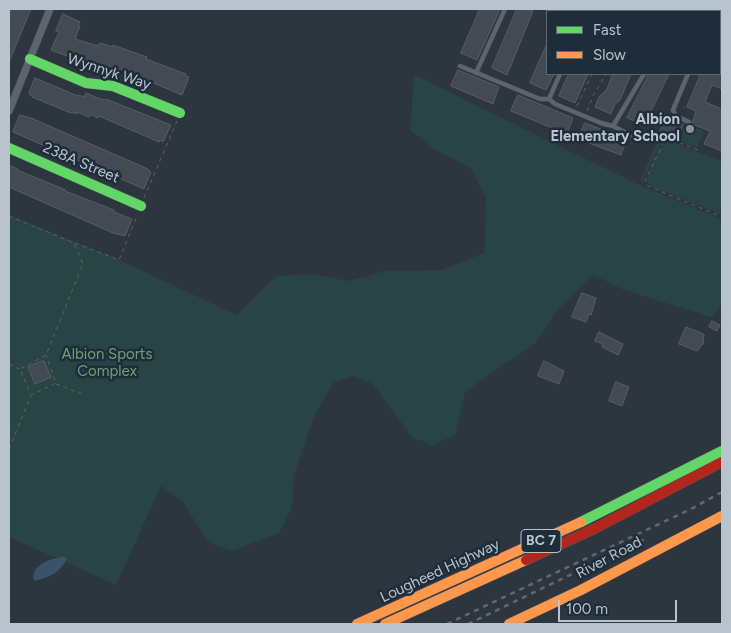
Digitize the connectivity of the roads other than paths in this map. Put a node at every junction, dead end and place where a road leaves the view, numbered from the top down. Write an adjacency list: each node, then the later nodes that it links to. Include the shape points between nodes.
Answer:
1 (50, 9): 3 (street)
2 (505, 9): 5 (lane)
3 (30, 59): 10 (street); 11 (main road, Wynnyk Way, via 86,83 113,86)
4 (460, 66): 5 (lane)
5 (476, 73): 9 (lane, via 540,99)
6 (560, 75): 9 (lane)
7 (643, 75): 13 (lane)
8 (688, 75): 12 (lane, via 673,110 676,116)
9 (549, 99): 13 (lane)
10 (9, 111)
11 (180, 113)
12 (690, 122)
13 (613, 126): 14 (lane)
14 (632, 136)
15 (9, 148): 16 (main road, 238A Street)
16 (141, 206)
17 (722, 451): 20 (main road, Lougheed Highway / BC 7, via 601,513)
18 (722, 462): 21 (main road, Lougheed Highway / BC 7, via 594,528)
19 (722, 516): 22 (main road, River Road)
20 (357, 624)
21 (385, 624)
22 (510, 624)

